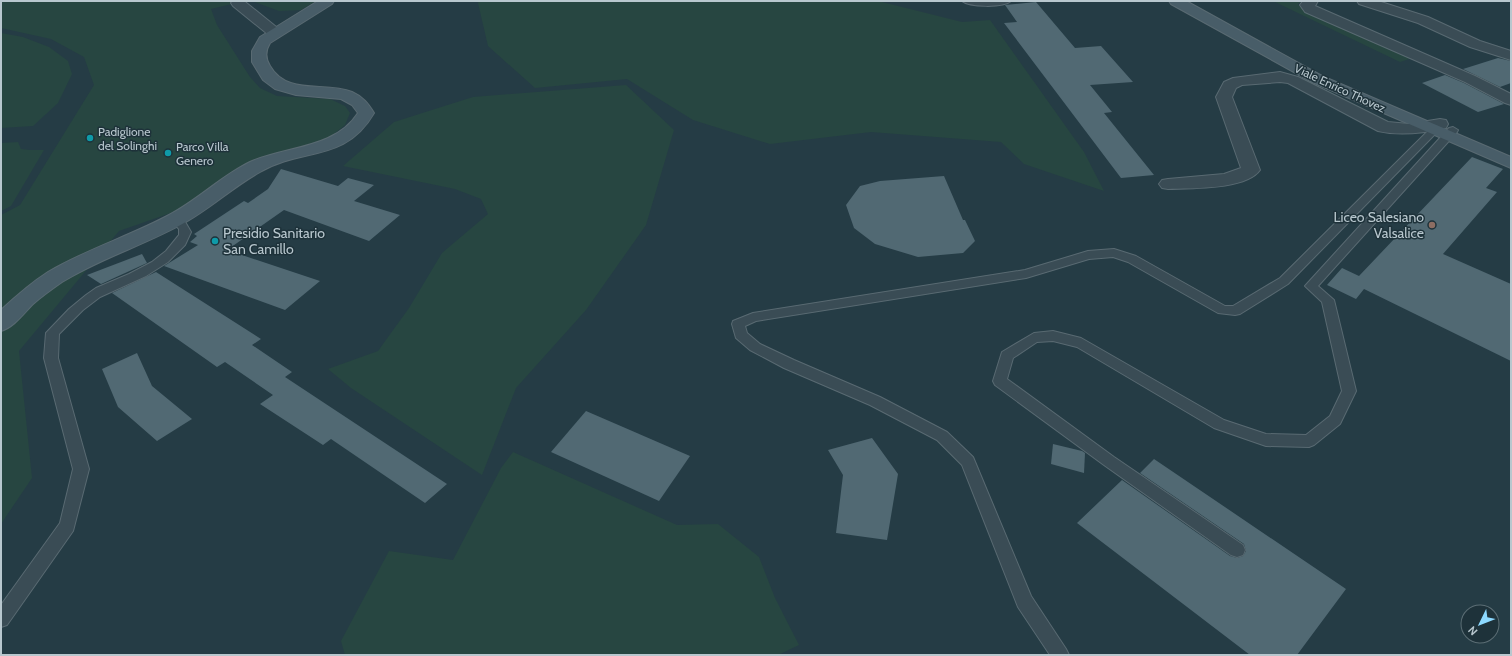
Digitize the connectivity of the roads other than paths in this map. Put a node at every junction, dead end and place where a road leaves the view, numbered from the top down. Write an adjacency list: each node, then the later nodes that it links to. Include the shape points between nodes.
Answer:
1 (327, 1): 9 (street)
2 (966, 1): 3 (lane, via 996,4)
3 (1007, 1)
4 (1176, 1): 12 (street, Viale Enrico Thovez, via 1311,76)
5 (1188, 1): 12 (street, Viale Enrico Thovez, via 1310,68)
6 (1311, 1): 11 (street, via 1307,5 1310,8 1470,79)
7 (1364, 1): 10 (street, via 1423,20 1475,44)
8 (236, 2): 9 (street)
9 (275, 33): 16 (street, via 260,47 258,53 262,68 273,83 286,89 344,96 356,100 366,113 362,122 344,137 330,144 280,157 253,169)
10 (1511, 56)
11 (1511, 100)
12 (1440, 130): 13 (street, Viale Enrico Thovez); 14 (street, Viale Enrico Thovez); 15 (street, via 1384,127 1293,80 1272,77 1240,81 1230,85 1224,97 1251,170 1235,179); 18 (lane, via 1311,286 1328,300 1349,391 1335,420 1310,441 1266,440 1219,424 1081,343 1053,336 1034,338 1008,355 1000,381); 20 (lane, via 1284,281 1235,311 1222,310 1132,259 1114,253 1088,255 1026,274 753,317 738,324 740,335 755,347 875,401 942,436 968,461 1024,601)
13 (1511, 155)
14 (1511, 163)
15 (1168, 184)
16 (176, 219): 17 (street, via 62,274 16,307); 19 (lane, via 185,225 186,230 181,242 168,257 153,268 96,294 53,333 51,358 81,469 67,526)
17 (1, 323)
18 (1237, 550)
19 (1, 619)
20 (1060, 655)

